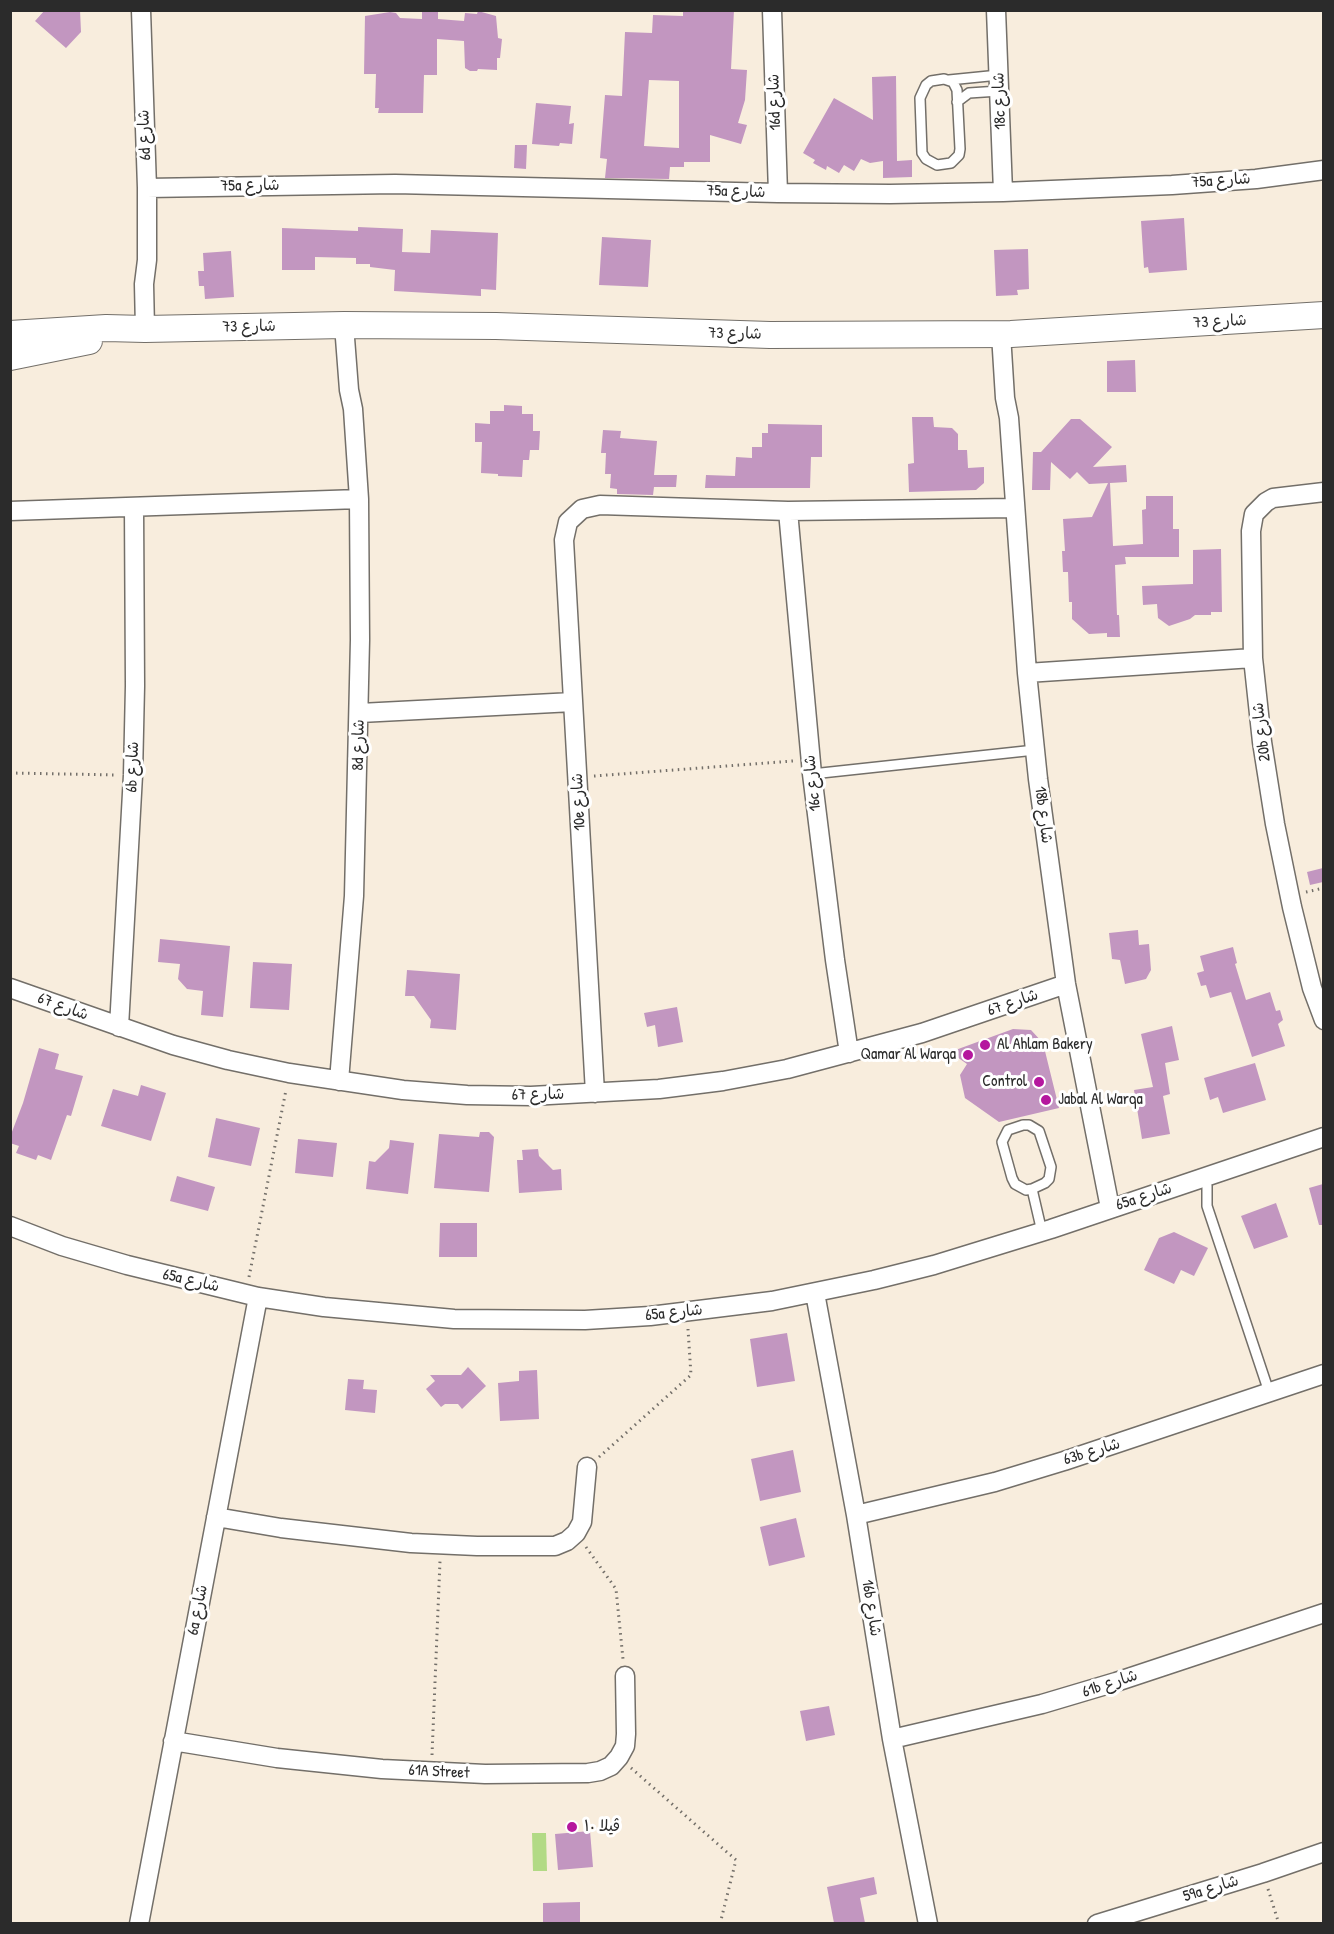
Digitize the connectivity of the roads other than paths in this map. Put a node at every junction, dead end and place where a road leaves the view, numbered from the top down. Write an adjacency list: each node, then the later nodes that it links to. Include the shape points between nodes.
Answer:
1 (141, 10): 8 (street, 6d شارع)
2 (772, 10): 10 (street, 16d شارع)
3 (996, 10): 5 (street, 18c شارع)
4 (949, 80): 5 (lane); 6 (lane, via 956,86); 6 (lane, via 931,81 922,91 921,147 931,163 951,163 959,155)
5 (999, 83): 6 (lane, via 969,93); 9 (street, 18c شارع)
6 (957, 102)
7 (1323, 170): 9 (street, 75a شارع, via 1225,181)
8 (147, 188): 10 (street, 75a شارع, via 395,184); 13 (street, 6d شارع)
9 (1003, 192): 10 (street, 75a شارع)
10 (778, 193)
11 (1323, 315): 15 (street, شارع 73)
12 (350, 325): 13 (street, شارع 73); 15 (street, شارع 73, via 770,335); 18 (street, 8d شارع)
13 (150, 329): 14 (street, شارع 73, via 65,329); 16 (street, شارع 73)
14 (10, 334)
15 (1006, 334): 20 (street, 18b شارع, via 1013,393 1009,418)
16 (10, 357)
17 (1323, 492): 23 (street, 20b شارع, via 1273,498 1254,514)
18 (359, 500): 19 (street); 26 (street, 8d شارع)
19 (134, 507): 21 (street); 32 (street, 6b شارع, via 133,775)
20 (1014, 508): 22 (street); 24 (street, 18b شارع)
21 (10, 511)
22 (788, 511): 25 (street, 10e شارع, via 600,505 582,508 574,514 564,540); 28 (street, 16c شارع)
23 (1253, 658): 24 (street); 31 (street, 20b شارع, via 1275,824 1292,907)
24 (1027, 673): 27 (street, 18b شارع)
25 (573, 702): 26 (street); 35 (street, 10e شارع)
26 (360, 713): 34 (street, 8d شارع, via 354,896)
27 (1035, 750): 28 (lane); 29 (street, 18b شارع)
28 (811, 767): 33 (street, 16c شارع)
29 (1066, 984): 33 (street, شارع 67, via 963,1020); 39 (street, 18b شارع)
30 (10, 988): 32 (street, شارع 67)
31 (1323, 1020)
32 (119, 1027): 34 (street, شارع 67, via 217,1057)
33 (849, 1053): 35 (street, شارع 67, via 723,1081)
34 (339, 1081): 35 (street, شارع 67, via 467,1095)
35 (595, 1093)
36 (1323, 1137): 37 (street, 65a شارع)
37 (1204, 1177): 39 (street, 65a شارع); 45 (lane, via 1207,1206)
38 (1032, 1189): 38 (lane, via 1046,1183 1051,1167 1039,1131 1023,1125 1008,1130 1002,1149 1015,1184); 41 (lane)
39 (1110, 1208): 41 (street, 65a شارع)
40 (10, 1226): 43 (street, 65a شارع, via 127,1266)
41 (1042, 1232): 42 (street, 65a شارع, via 934,1265)
42 (815, 1293): 43 (street, 65a شارع, via 730,1307 585,1320 454,1319 357,1311); 47 (street, 16b شارع)
43 (252, 1295): 48 (street, 6a شارع)
44 (1323, 1374): 45 (street, 63b شارع)
45 (1269, 1392): 47 (street, 63b شارع, via 1133,1440 984,1485)
46 (587, 1467): 48 (street, via 582,1522 567,1541 555,1546 346,1537)
47 (856, 1515): 51 (street, 16b شارع)
48 (216, 1517): 52 (street, 6a شارع)
49 (1323, 1612): 51 (street, 61b شارع, via 1042,1704)
50 (625, 1676): 52 (street, 61A Street, via 625,1746 611,1766 588,1773 432,1772 329,1764)
51 (892, 1739): 55 (street, 16b شارع)
52 (173, 1741): 54 (street, 6a شارع)
53 (1323, 1852): 56 (street, 59a شارع)
54 (138, 1923)
55 (928, 1923)
56 (1097, 1923)

